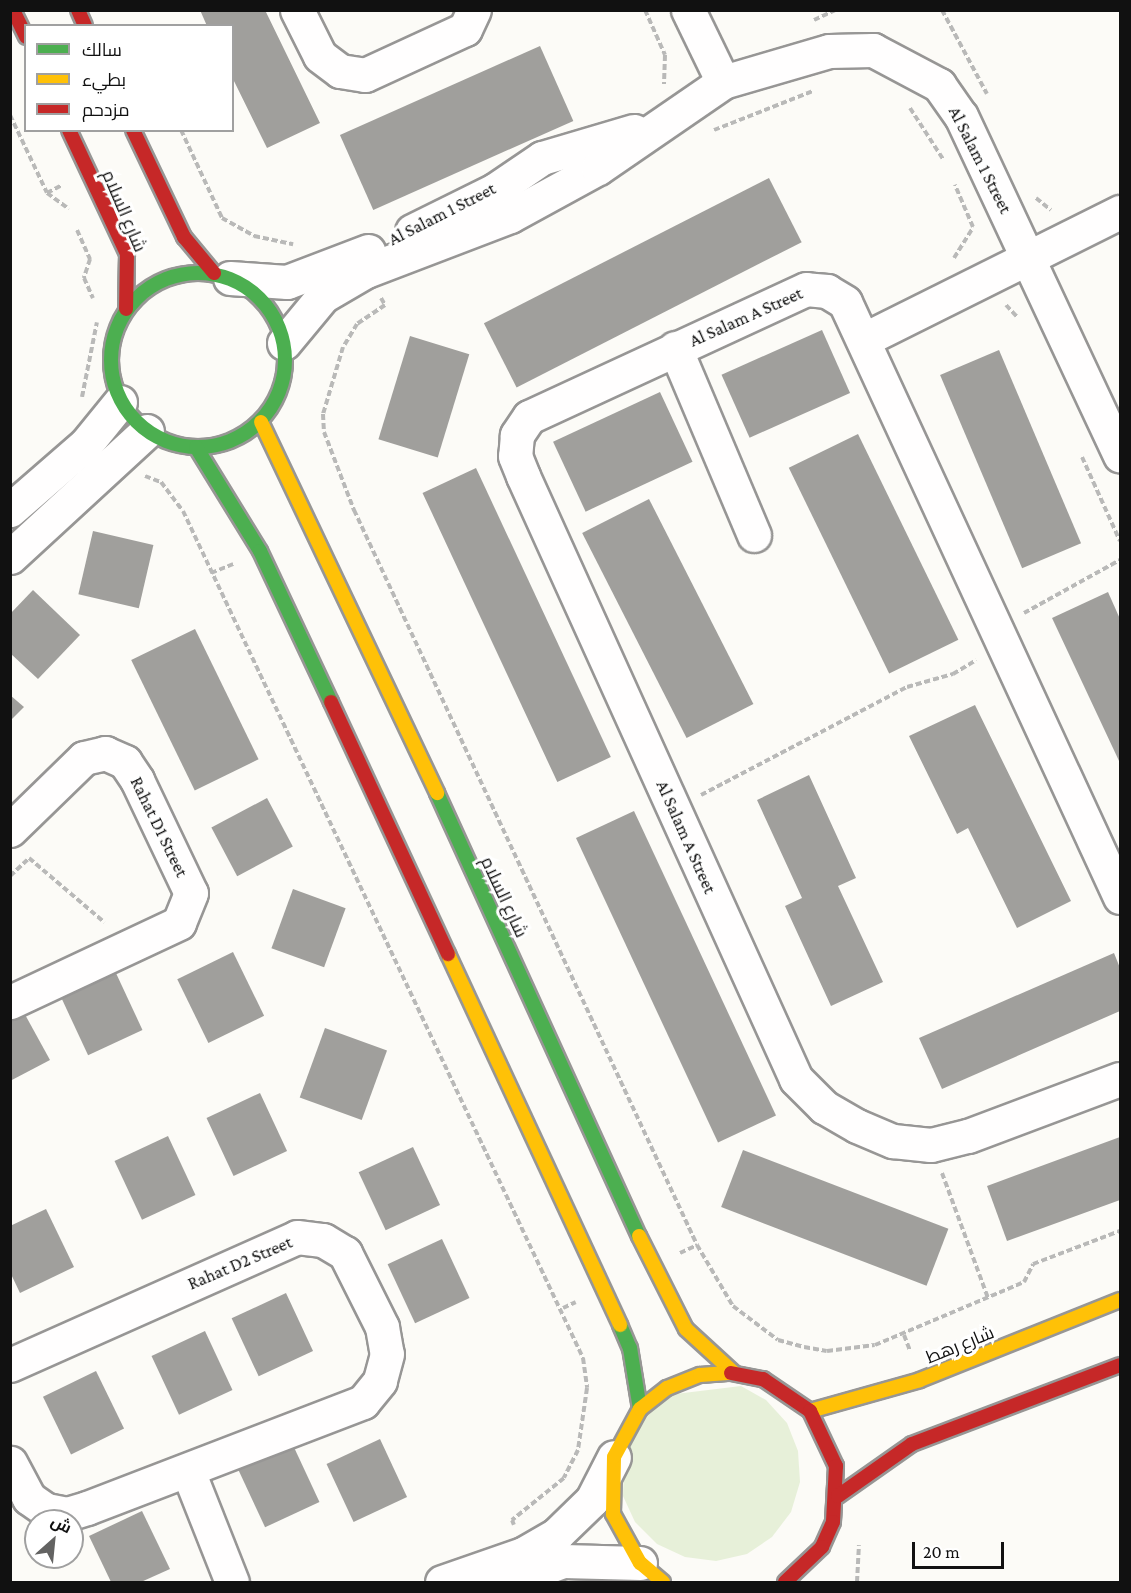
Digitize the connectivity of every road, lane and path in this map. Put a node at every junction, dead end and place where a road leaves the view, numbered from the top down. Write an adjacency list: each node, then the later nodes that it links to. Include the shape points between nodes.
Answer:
1 (13, 10): 7 (street)
2 (78, 10): 6 (street)
3 (297, 10): 4 (street, via 320,56 340,71 365,75 465,29)
4 (474, 10)
5 (688, 10): 8 (street)
6 (84, 24)
7 (24, 33)
8 (723, 82): 17 (street, Al Salam 1 Street, via 650,127 598,168); 21 (street, Al Salam 1 Street, via 819,53 873,50 939,85 961,116)
9 (826, 86): 12 (path)
10 (903, 100): 16 (path, via 928,128)
11 (10, 115): 25 (path, via 47,193 68,207 90,259 84,278)
12 (710, 131)
13 (70, 132): 26 (street, شارع السلام, via 127,254)
14 (134, 132): 23 (street, via 184,237)
15 (182, 132): 20 (path, via 222,218 254,236)
16 (948, 170)
17 (538, 178): 22 (street, Al Salam 1 Street, via 510,216); 23 (street, Al Salam 1 Street, via 302,278)
18 (952, 178): 24 (path, via 973,227 952,260)
19 (1120, 212): 21 (street)
20 (301, 244)
21 (1029, 259): 24 (street); 38 (street, Al Salam 1 Street)
22 (366, 271): 30 (street, Al Salam 1 Street, via 323,296); 54 (path, via 385,304 349,333 323,414 324,432 354,510 697,1245 733,1306 778,1340 827,1351 875,1345)
23 (222, 275): 26 (street, via 178,274 149,286); 30 (street, via 268,308)
24 (963, 287): 28 (path, via 970,298 994,300 1012,308); 29 (street)
25 (96, 303)
26 (126, 309): 32 (street, via 110,354)
27 (99, 312): 37 (path, via 75,432)
28 (1022, 325)
29 (865, 339): 31 (street, Al Salam A Street, via 845,302 827,291 806,289); 44 (street, Al Salam A Street)
30 (284, 343): 33 (street, via 282,385)
31 (675, 348): 40 (street, Al Salam A Street); 45 (street, Al Salam A Street, via 530,417 517,435 515,456)
32 (120, 402): 34 (street); 37 (street)
33 (261, 422): 36 (street, via 220,445); 58 (street, شارع السلام, via 319,536 668,1299 686,1329)
34 (147, 432): 36 (street); 37 (street)
35 (1076, 444): 41 (path)
36 (196, 447): 59 (street, via 260,552 604,1287 630,1348)
37 (97, 455): 39 (street); 42 (street); 66 (path, via 161,482 183,511 579,1348 587,1388 578,1450 564,1478 512,1520)
38 (1120, 456)
39 (10, 510)
40 (754, 535)
41 (1120, 541)
42 (13, 551)
43 (1120, 560): 44 (path)
44 (997, 628): 45 (path, via 975,639 980,657 953,674 907,687); 48 (street, Al Salam A Street)
45 (673, 808): 52 (street, Al Salam A Street, via 796,1079 824,1107 857,1126 893,1141)
46 (10, 830): 49 (street, Rahat D1 Street, via 84,758 105,753 125,762 190,893 179,923)
47 (10, 876): 49 (path, via 29,858)
48 (1117, 879)
49 (132, 946): 50 (street, Rahat D1 Street)
50 (10, 1002)
51 (1120, 1079): 52 (street, Al Salam A Street, via 968,1136)
52 (931, 1145): 54 (path)
53 (1120, 1231): 54 (path, via 1033,1264 1024,1282)
54 (988, 1298)
55 (1120, 1300): 60 (street, شارع رهط, via 920,1380)
56 (10, 1365): 63 (street, Rahat D2 Street, via 297,1237 323,1239 345,1253 382,1327 387,1354 380,1381 363,1402 346,1410)
57 (1120, 1365): 64 (street, via 912,1444 865,1472)
58 (734, 1373): 59 (street, via 700,1376 668,1388); 60 (street, via 771,1384)
59 (640, 1409): 61 (street)
60 (810, 1411): 64 (street, via 830,1446)
61 (614, 1457): 66 (street, via 575,1518); 68 (street, via 613,1514)
62 (10, 1463): 63 (street, Rahat D2 Street, via 29,1498 46,1510 67,1514)
63 (188, 1471): 69 (street)
64 (838, 1496): 67 (street, via 833,1522)
65 (861, 1536): 74 (path)
66 (523, 1554): 70 (street)
67 (805, 1568): 72 (street); 73 (street)
68 (652, 1573): 71 (street, via 562,1561)
69 (232, 1582)
70 (442, 1582)
71 (504, 1582)
72 (785, 1582)
73 (807, 1582)
74 (857, 1582)

